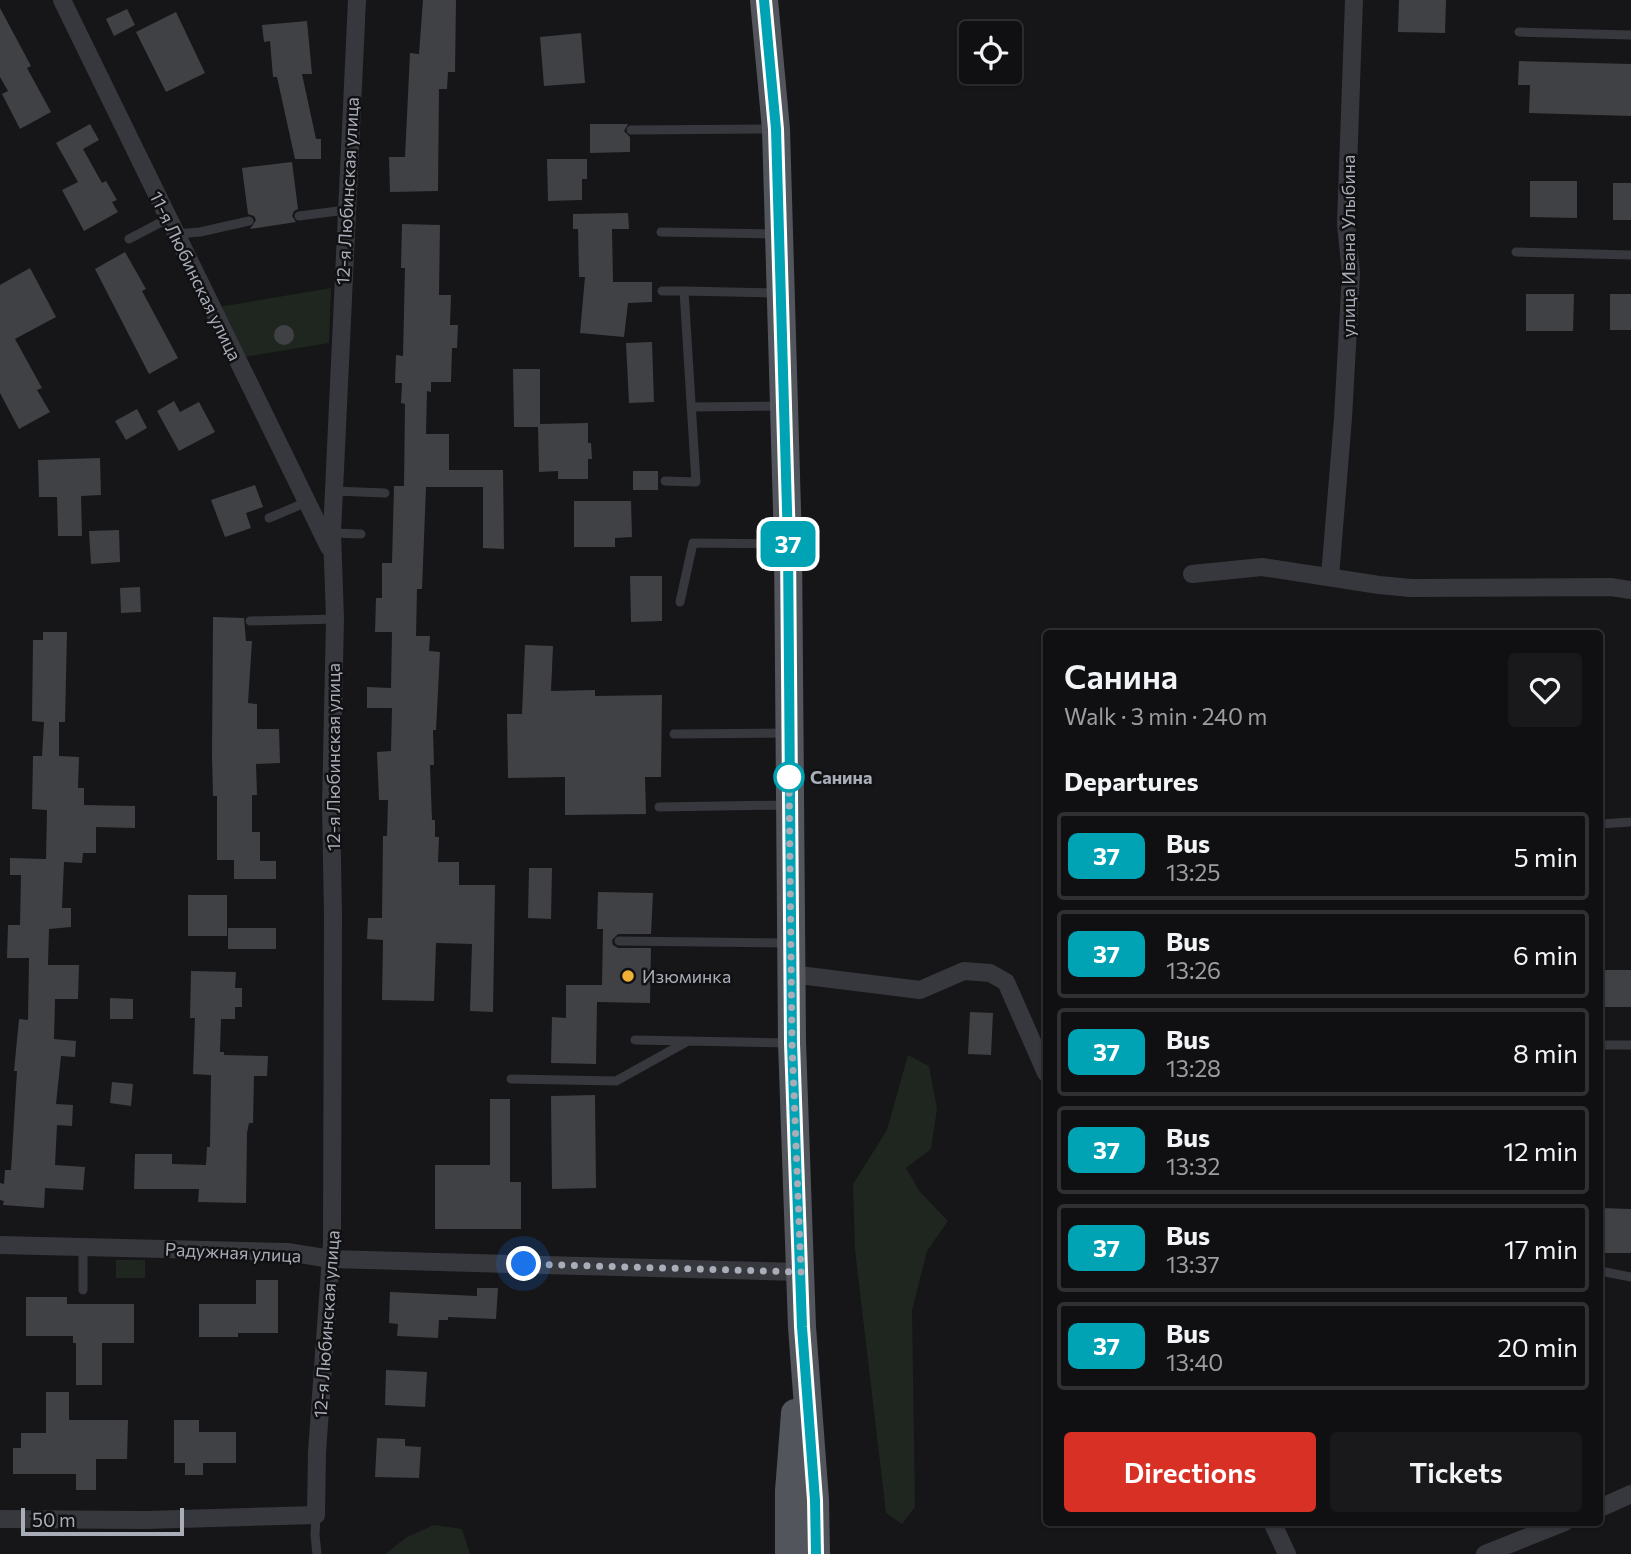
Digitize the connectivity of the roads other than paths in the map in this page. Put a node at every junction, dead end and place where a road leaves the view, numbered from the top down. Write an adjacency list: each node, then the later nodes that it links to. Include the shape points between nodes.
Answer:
1 (62, 0): 12 (street, 11-я Любинская улица)
2 (357, 0): 9 (street, 12-я Любинская улица)
3 (764, 0): 7 (main road)
4 (1354, 0): 32 (street, улица Ивана Улыбина, via 1346,224 1351,273)
5 (1519, 32): 6 (lane)
6 (1631, 35)
7 (776, 129): 8 (lane); 14 (main road)
8 (631, 130)
9 (346, 210): 10 (lane); 24 (street, 12-я Любинская улица)
10 (299, 216)
11 (249, 222): 12 (lane, via 200,232)
12 (173, 226): 15 (lane); 26 (street, 11-я Любинская улица)
13 (661, 232): 14 (lane)
14 (779, 234): 20 (main road)
15 (129, 239)
16 (1516, 251): 17 (lane)
17 (1631, 255)
18 (662, 291): 19 (lane)
19 (684, 291): 20 (lane); 22 (lane)
20 (781, 293): 21 (main road)
21 (785, 406): 22 (lane); 30 (main road)
22 (691, 407): 23 (lane, via 696,482)
23 (665, 481)
24 (334, 491): 25 (lane); 29 (street, 12-я Любинская улица)
25 (385, 493)
26 (307, 502): 27 (lane); 29 (street, 11-я Любинская улица)
27 (269, 518)
28 (361, 534): 29 (lane)
29 (331, 542): 35 (street, 12-я Любинская улица)
30 (788, 544): 34 (lane, via 693,543); 37 (main road)
31 (1192, 575): 32 (street, via 1262,567)
32 (1329, 576): 33 (street, via 1411,588)
33 (1631, 590)
34 (680, 602)
35 (335, 619): 36 (lane); 55 (street, 12-я Любинская улица)
36 (250, 621)
37 (789, 733): 38 (lane); 39 (main road)
38 (674, 734)
39 (789, 805): 40 (lane); 44 (main road)
40 (659, 807)
41 (1631, 822): 42 (lane)
42 (1603, 824)
43 (619, 941): 44 (lane)
44 (790, 943): 45 (main road)
45 (791, 974): 48 (main road); 51 (street, via 920,990 964,971 990,973 1006,982)
46 (635, 1040): 47 (lane)
47 (688, 1041): 48 (lane); 52 (lane, via 616,1081)
48 (792, 1043): 56 (main road)
49 (1603, 1045): 50 (lane)
50 (1631, 1045)
51 (1043, 1066)
52 (511, 1079)
53 (0, 1245): 54 (street, Радужная улица)
54 (83, 1247): 55 (street, Радужная улица, via 287,1252); 59 (lane)
55 (331, 1259): 56 (street, Радужная улица); 63 (street, 12-я Любинская улица)
56 (801, 1272): 60 (main road)
57 (1603, 1272): 58 (lane)
58 (1631, 1278)
59 (83, 1290)
60 (802, 1327): 68 (main road, via 789,1491); 69 (main road)
61 (1631, 1494): 62 (street)
62 (1603, 1507)
63 (316, 1515): 64 (street); 67 (lane)
64 (0, 1519)
65 (1274, 1526): 70 (street)
66 (1555, 1526): 71 (street)
67 (317, 1554)
68 (789, 1554)
69 (816, 1554)
70 (1287, 1554)
71 (1485, 1554)

